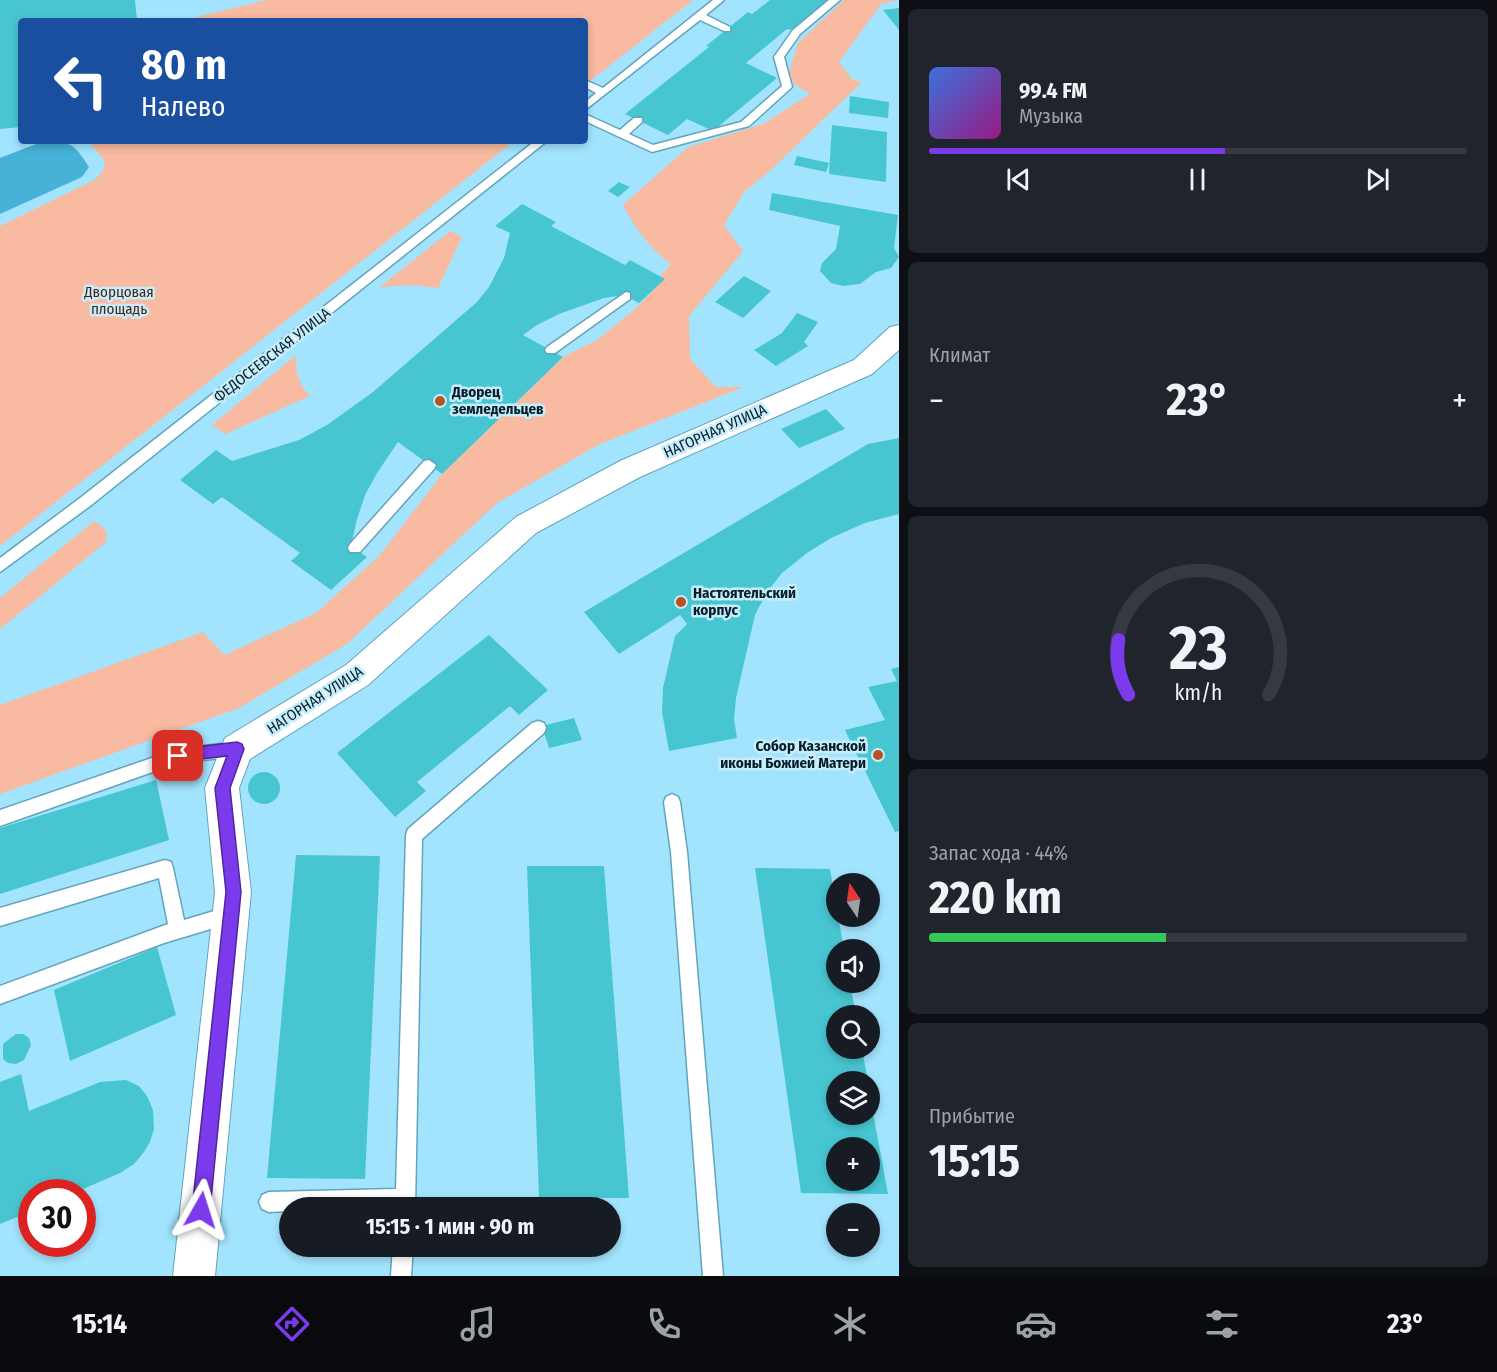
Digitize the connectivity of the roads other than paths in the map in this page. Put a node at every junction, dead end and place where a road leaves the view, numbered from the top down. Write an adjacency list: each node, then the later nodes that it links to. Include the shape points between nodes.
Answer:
1 (719, 0): 3 (lane)
2 (835, 0): 10 (lane, via 796,32 779,57 787,87 745,124 652,149)
3 (699, 16): 4 (lane); 6 (lane)
4 (728, 28)
5 (588, 84): 6 (lane)
6 (603, 92): 7 (lane)
7 (588, 104)
8 (588, 118): 10 (lane)
9 (638, 120): 10 (lane)
10 (622, 134)
11 (538, 144): 17 (lane, ФЕДОСЕЕВСКАЯ УЛИЦА)
12 (626, 296): 14 (lane)
13 (898, 334): 19 (street, НАГОРНАЯ УЛИЦА, via 863,367 630,469 526,525 357,675)
14 (551, 350)
15 (429, 465): 16 (lane)
16 (355, 548)
17 (0, 566)
18 (538, 728): 26 (lane, via 414,835)
19 (237, 749): 21 (lane, via 178,756); 22 (street, via 222,788 233,892)
20 (672, 802): 32 (lane)
21 (0, 818)
22 (231, 915): 24 (lane); 30 (street)
23 (0, 917): 24 (lane, via 165,868)
24 (178, 931): 25 (lane)
25 (0, 994)
26 (405, 1197)
27 (269, 1202): 28 (lane)
28 (279, 1202)
29 (403, 1257): 31 (lane)
30 (194, 1276)
31 (402, 1276)
32 (713, 1276)

